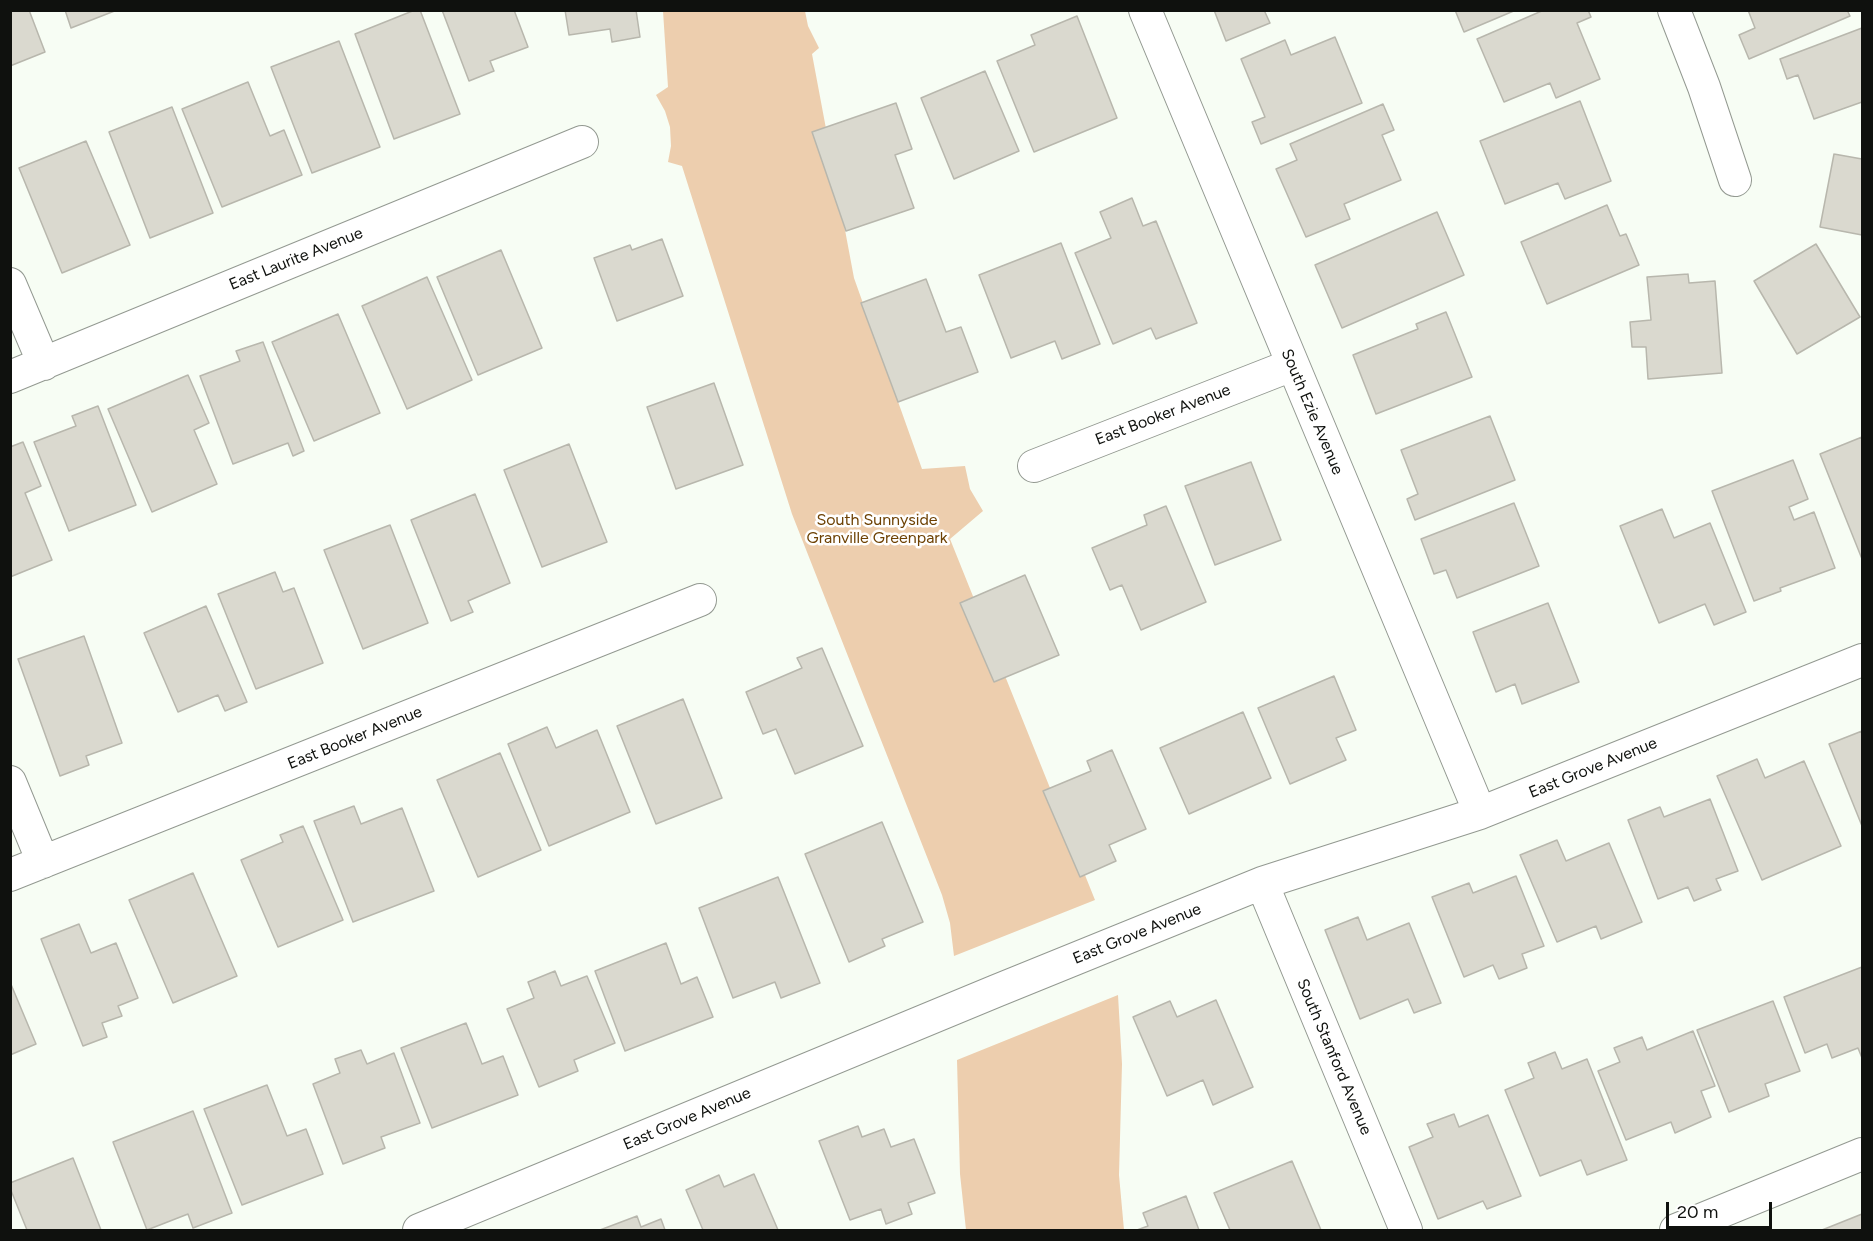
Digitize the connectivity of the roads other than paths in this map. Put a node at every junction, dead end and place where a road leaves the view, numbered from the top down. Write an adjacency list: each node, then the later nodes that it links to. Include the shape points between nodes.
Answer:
1 (1145, 10): 7 (street, South Ezie Avenue)
2 (1674, 10): 4 (street)
3 (582, 141): 6 (street, East Laurite Avenue)
4 (1735, 180)
5 (10, 284): 6 (street)
6 (44, 364): 8 (street, East Laurite Avenue)
7 (1292, 365): 9 (street, East Booker Avenue); 13 (street, South Ezie Avenue)
8 (10, 377)
9 (1034, 466)
10 (700, 600): 14 (street, East Booker Avenue)
11 (1863, 660): 13 (street, East Grove Avenue)
12 (10, 782): 14 (street)
13 (1480, 813): 16 (street, East Grove Avenue)
14 (43, 862): 15 (street, East Booker Avenue)
15 (10, 875)
16 (1262, 883): 18 (street, East Grove Avenue); 19 (street, South Stanford Avenue)
17 (1863, 1154): 20 (street)
18 (419, 1230)
19 (1406, 1230)
20 (1676, 1230)

